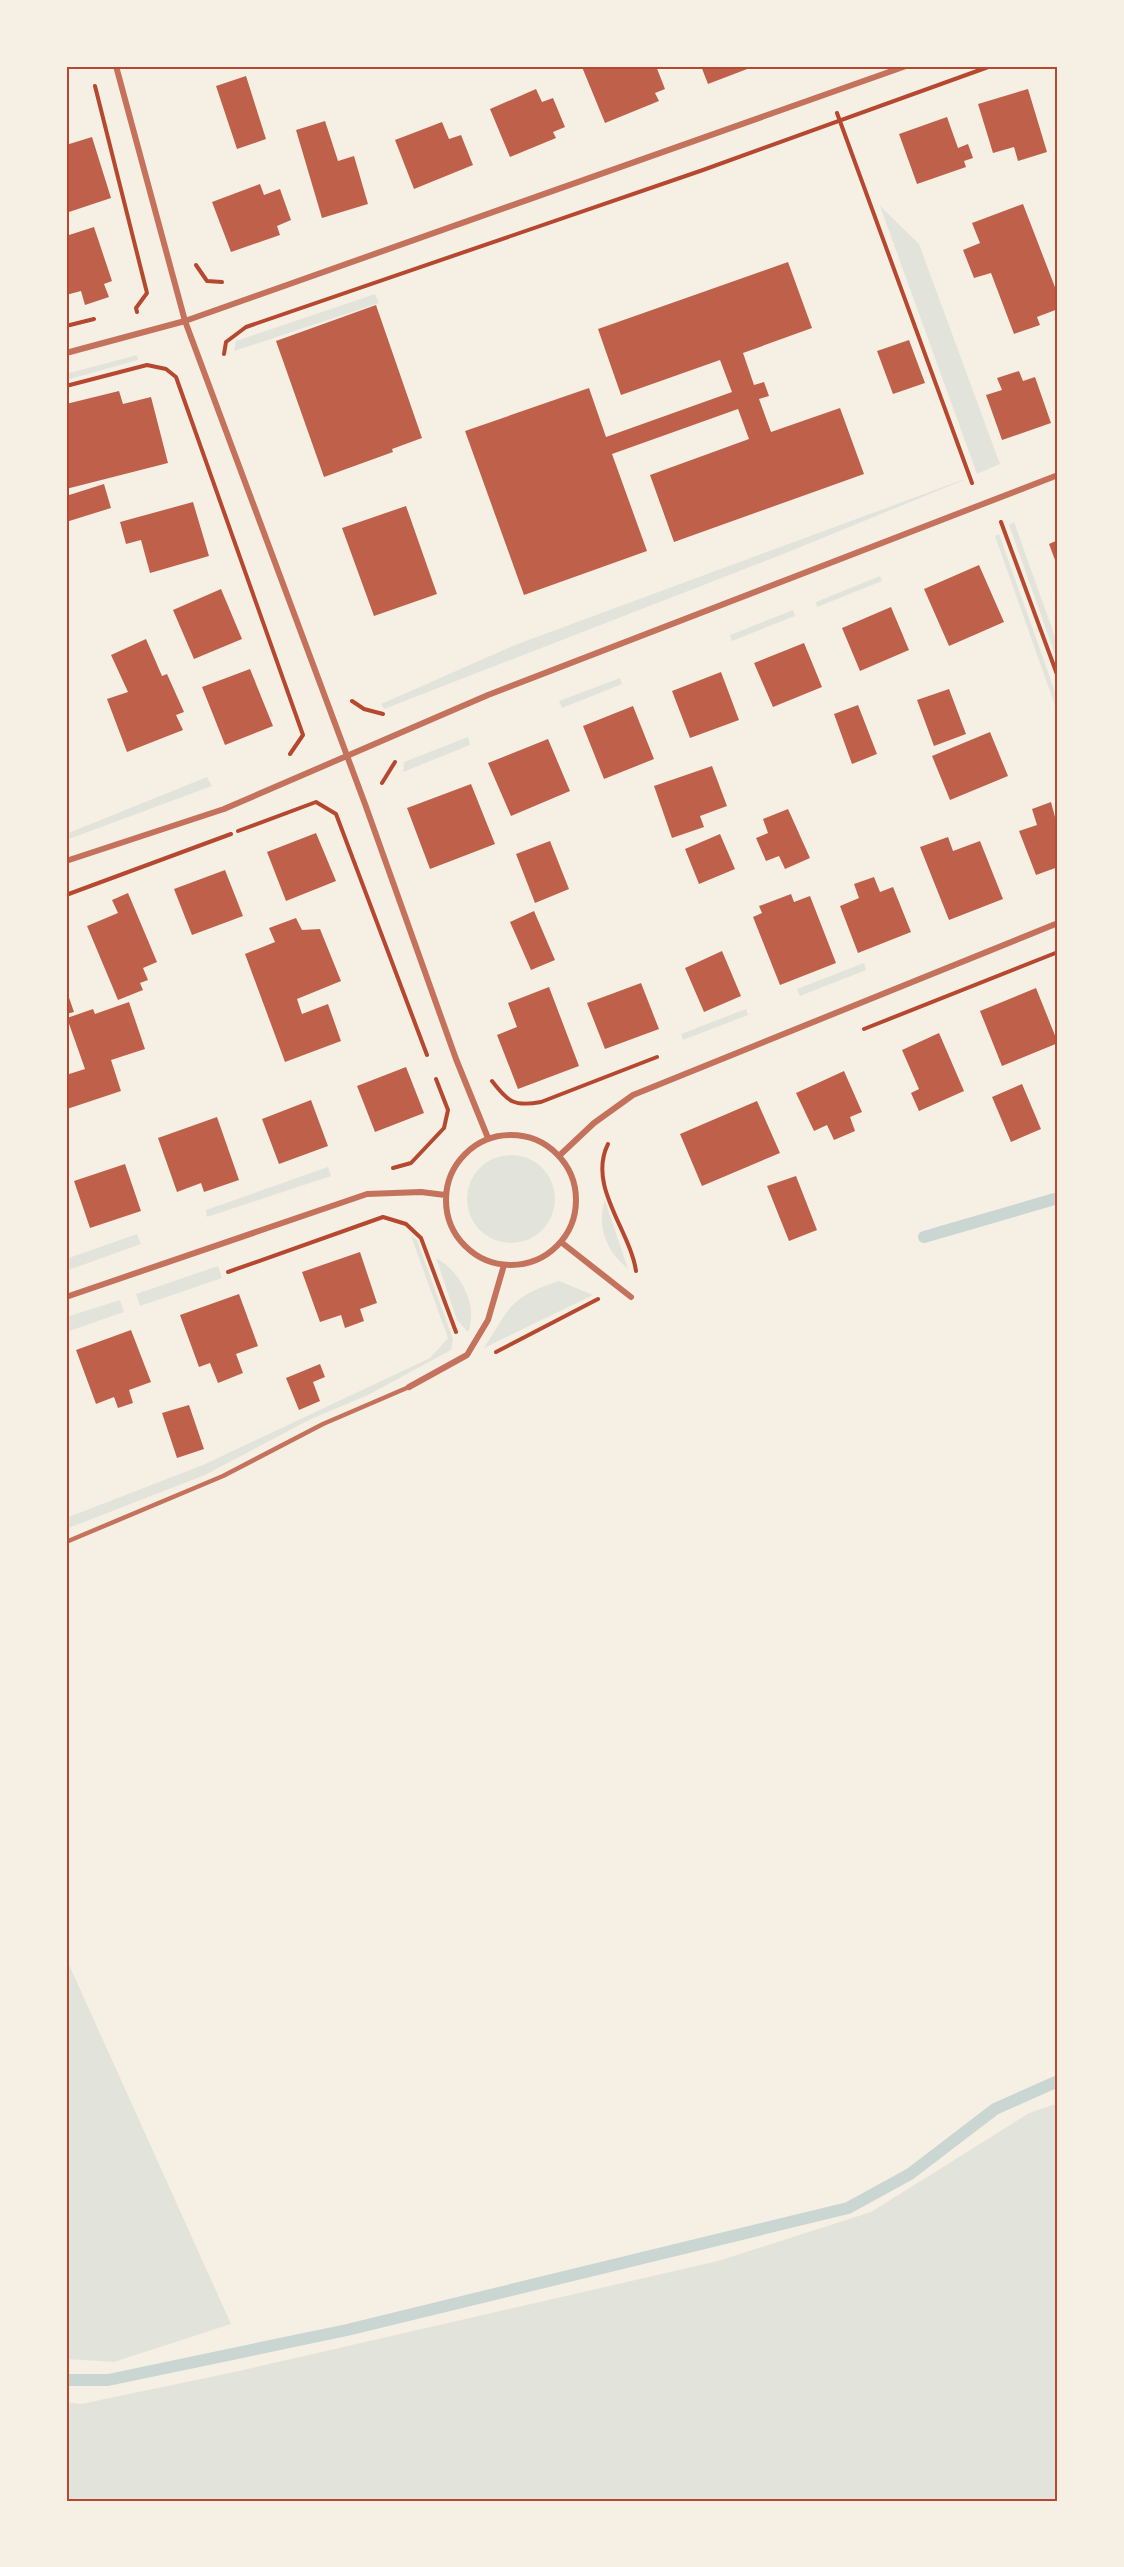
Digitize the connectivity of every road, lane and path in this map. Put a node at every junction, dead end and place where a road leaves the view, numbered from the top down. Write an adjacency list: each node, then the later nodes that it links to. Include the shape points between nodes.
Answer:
1 (116, 66): 9 (street)
2 (906, 66): 5 (street)
3 (991, 66): 6 (path)
4 (92, 77): 10 (path, via 147,293 136,308)
5 (831, 93): 6 (path); 9 (street)
6 (839, 121): 12 (path, via 246,327 226,342 223,351); 16 (path)
7 (189, 256): 8 (path, via 207,281)
8 (231, 283)
9 (185, 321): 10 (street); 22 (street)
10 (141, 333): 11 (street); 13 (path)
11 (66, 353)
12 (227, 362)
13 (147, 365): 14 (path); 21 (path, via 166,369 176,377 303,735)
14 (66, 386)
15 (1058, 475): 22 (street, via 488,695)
16 (973, 484)
17 (1010, 518): 18 (path)
18 (1001, 521): 19 (path); 20 (path)
19 (990, 526)
20 (1058, 677)
21 (287, 757)
22 (347, 757): 25 (street, via 224,810); 35 (street)
23 (398, 757): 24 (path)
24 (379, 792)
25 (66, 861)
26 (66, 896): 31 (path, via 316,802 336,814)
27 (1058, 923): 36 (street, via 633,1095 594,1123)
28 (1058, 952): 29 (path)
29 (857, 1032)
30 (664, 1054): 33 (path, via 526,1105 507,1100)
31 (429, 1059)
32 (432, 1068): 37 (path, via 448,1110 444,1128 411,1163)
33 (486, 1074)
34 (611, 1137): 42 (path, via 605,1149 604,1180 636,1275)
35 (488, 1138): 36 (street, via 526,1136); 38 (street, via 471,1147 458,1161)
36 (560, 1155): 39 (street, via 569,1168 577,1199 575,1214)
37 (385, 1170)
38 (445, 1195): 40 (street, via 447,1216 468,1250); 43 (street, via 367,1194)
39 (561, 1242): 40 (street, via 536,1260); 42 (street)
40 (504, 1265): 45 (street, via 488,1320)
41 (228, 1272): 45 (path, via 383,1217 406,1224 421,1238)
42 (618, 1287): 44 (street); 45 (path, via 490,1355)
43 (66, 1297)
44 (631, 1297)
45 (467, 1355): 46 (street)
46 (409, 1387): 47 (lane, via 323,1424 223,1476)
47 (66, 1542)

